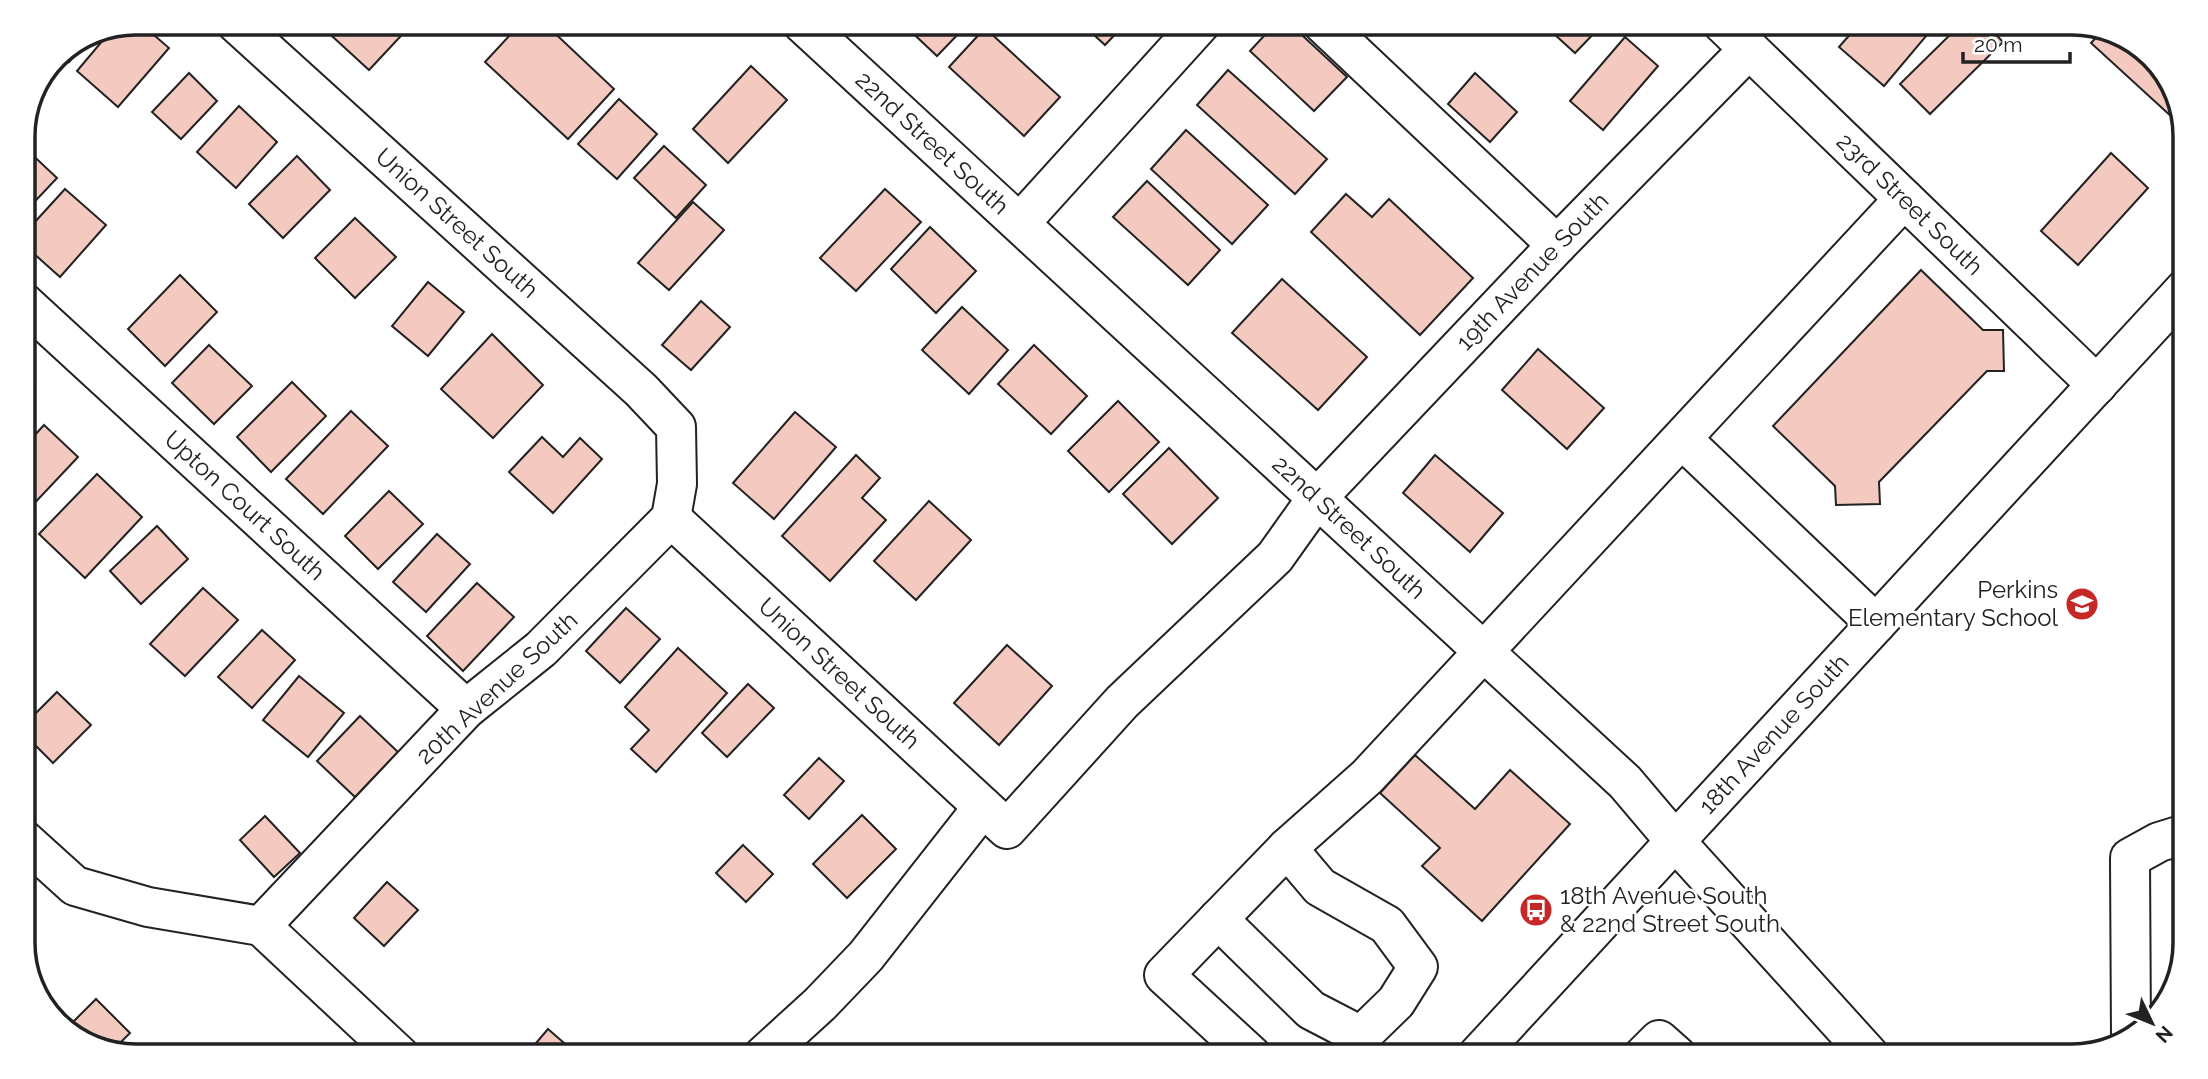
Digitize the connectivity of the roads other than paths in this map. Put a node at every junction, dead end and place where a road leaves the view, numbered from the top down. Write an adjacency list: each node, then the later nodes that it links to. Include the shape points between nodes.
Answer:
1 (249, 35): 15 (street, Union Street South, via 676,426 677,484)
2 (823, 35): 8 (street, 22nd Street South)
3 (1190, 35): 8 (street)
4 (1335, 35): 9 (street)
5 (1735, 35): 6 (street, 23rd Street South)
6 (1749, 48): 7 (street, 23rd Street South); 9 (street, 19th Avenue South)
7 (1905, 199): 12 (street, 23rd Street South); 13 (street)
8 (1020, 223): 14 (street, 22nd Street South)
9 (1557, 245): 14 (street, 19th Avenue South)
10 (2173, 302): 12 (street, 18th Avenue South)
11 (35, 313): 18 (street, Upton Court South)
12 (2096, 385): 16 (street, 18th Avenue South)
13 (1682, 439): 16 (street); 17 (street)
14 (1317, 498): 17 (street, 22nd Street South); 19 (street, 19th Avenue South, via 1276,557)
15 (671, 518): 18 (street, 20th Avenue South, via 541,649); 19 (street, Union Street South)
16 (1876, 624): 21 (street, 18th Avenue South)
17 (1485, 653): 21 (street, 22nd Street South, via 1625,782); 22 (street, via 1367,777)
18 (466, 709): 25 (street, 20th Avenue South)
19 (995, 818): 28 (street, 19th Avenue South, via 820,1004)
20 (2173, 838): 26 (street, via 2130,858)
21 (1675, 841): 30 (street, 18th Avenue South); 31 (street, 22nd Street South)
22 (1287, 848): 24 (street); 24 (street, via 1320,887 1387,925 1419,967 1396,1002 1361,1036 1311,1010)
23 (35, 850): 25 (street, via 75,886 148,907)
24 (1219, 919): 29 (street, via 1164,975)
25 (261, 926): 27 (street)
26 (2131, 988)
27 (387, 1044)
28 (776, 1044)
29 (1239, 1044)
30 (1488, 1044)
31 (1859, 1044)

